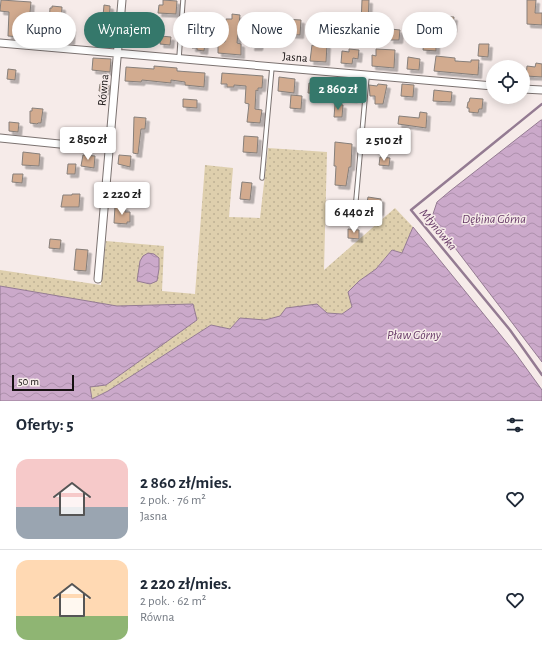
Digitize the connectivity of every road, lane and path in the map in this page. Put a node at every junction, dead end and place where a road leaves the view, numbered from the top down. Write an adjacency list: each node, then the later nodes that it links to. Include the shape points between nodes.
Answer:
1 (122, 0): 4 (street, Równa)
2 (183, 0): 5 (lane)
3 (0, 43): 4 (street, Jasna)
4 (117, 53): 5 (street, Jasna); 12 (street, Równa)
5 (178, 58): 6 (street, Jasna)
6 (272, 66): 7 (street, Jasna); 13 (lane)
7 (367, 74): 8 (street, Jasna); 14 (lane)
8 (486, 85)
9 (530, 89): 10 (street)
10 (542, 90)
11 (0, 138): 12 (street)
12 (109, 149): 15 (street, Równa)
13 (262, 178)
14 (356, 200)
15 (98, 278)

